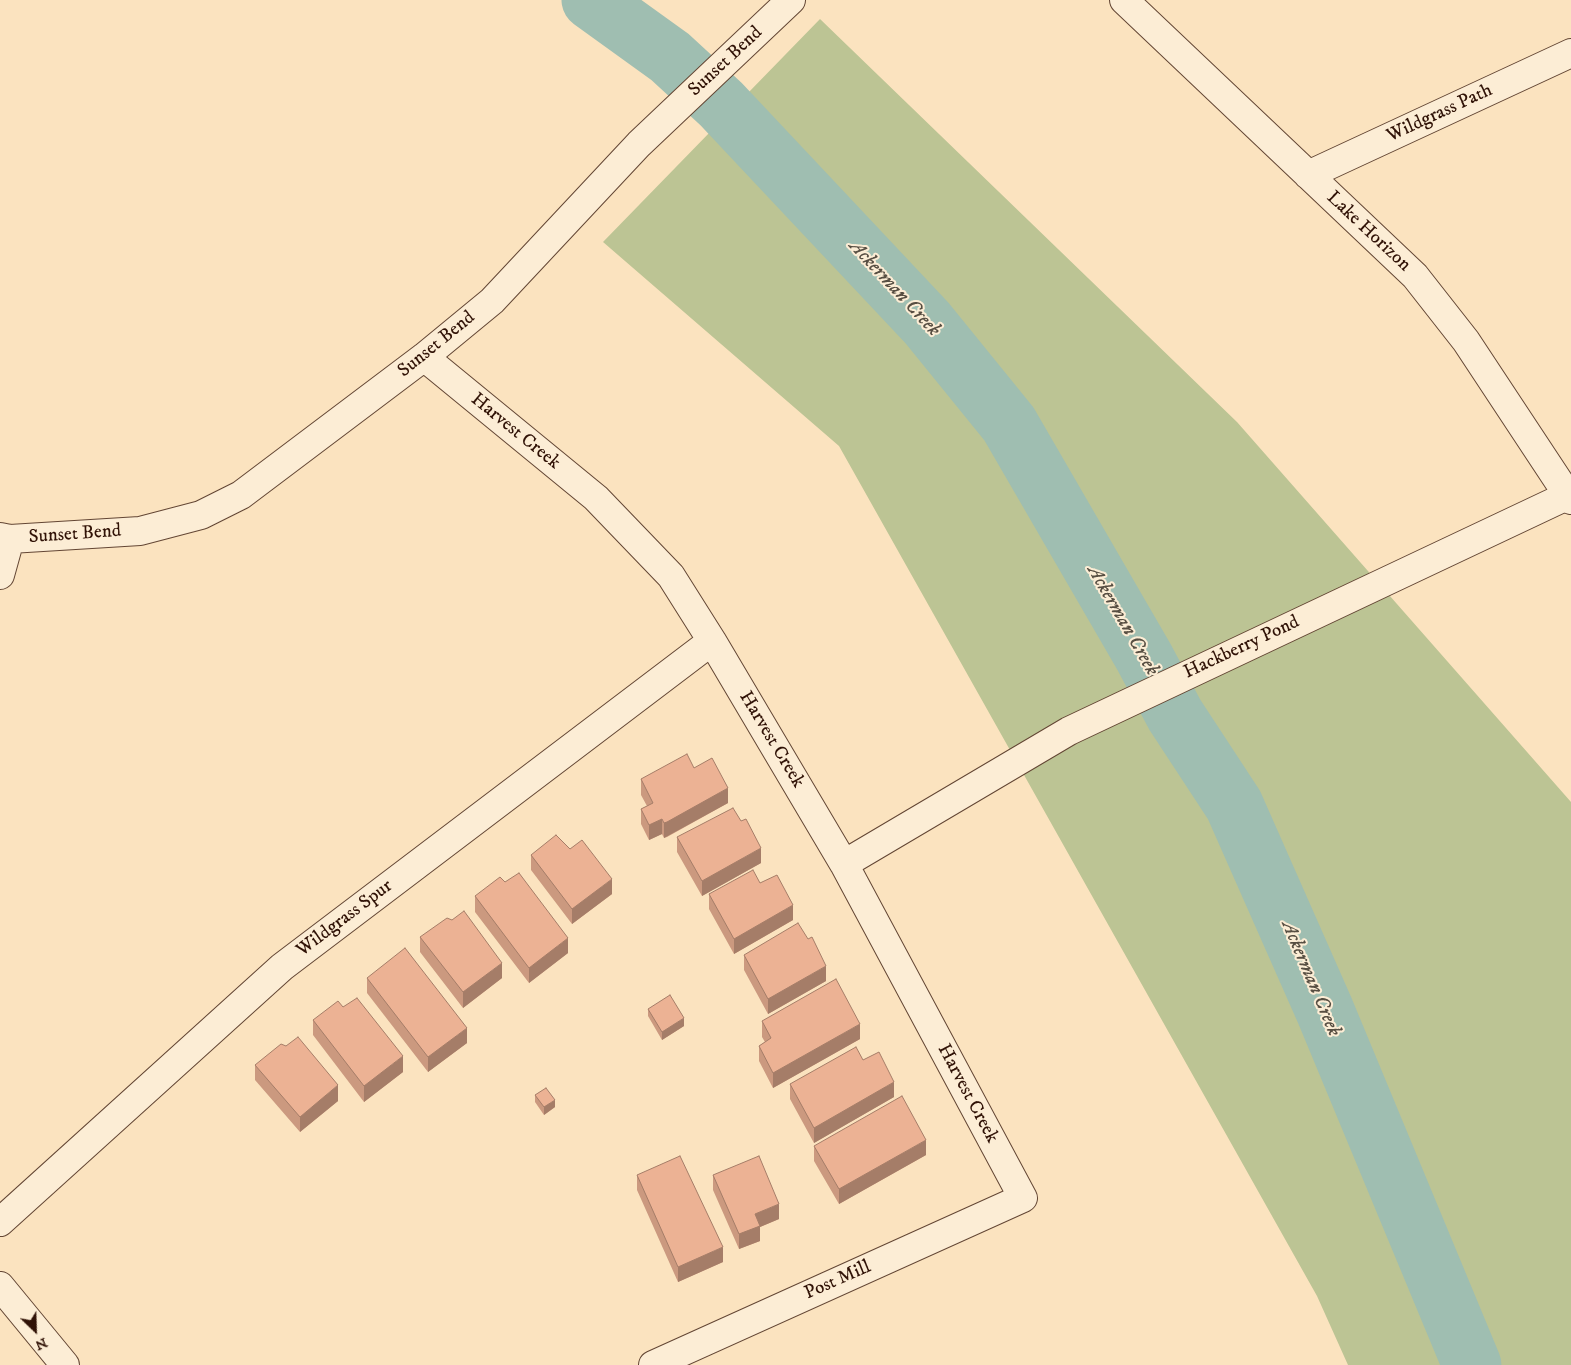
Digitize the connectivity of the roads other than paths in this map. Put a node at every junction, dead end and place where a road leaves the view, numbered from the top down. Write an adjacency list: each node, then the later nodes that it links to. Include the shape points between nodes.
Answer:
1 (791, 0): 5 (street, Sunset Bend, via 638,144 492,301)
2 (1124, 0): 4 (street, Lake Horizon)
3 (1571, 54): 4 (street, Wildgrass Path)
4 (1308, 175): 6 (street, Lake Horizon, via 1415,276 1466,341)
5 (424, 357): 7 (street, Sunset Bend, via 240,494 201,515 140,531); 9 (street, Harvest Creek, via 596,498 670,576)
6 (1570, 496): 10 (street, Hackberry Pond, via 1069,731)
7 (5, 538): 8 (street)
8 (0, 574)
9 (712, 641): 10 (street, Harvest Creek); 12 (street, Wildgrass Spur, via 282,967)
10 (844, 864): 11 (street, Harvest Creek)
11 (1023, 1198): 15 (street, Post Mill)
12 (0, 1222)
13 (0, 1286): 14 (street)
14 (64, 1365)
15 (653, 1365)

